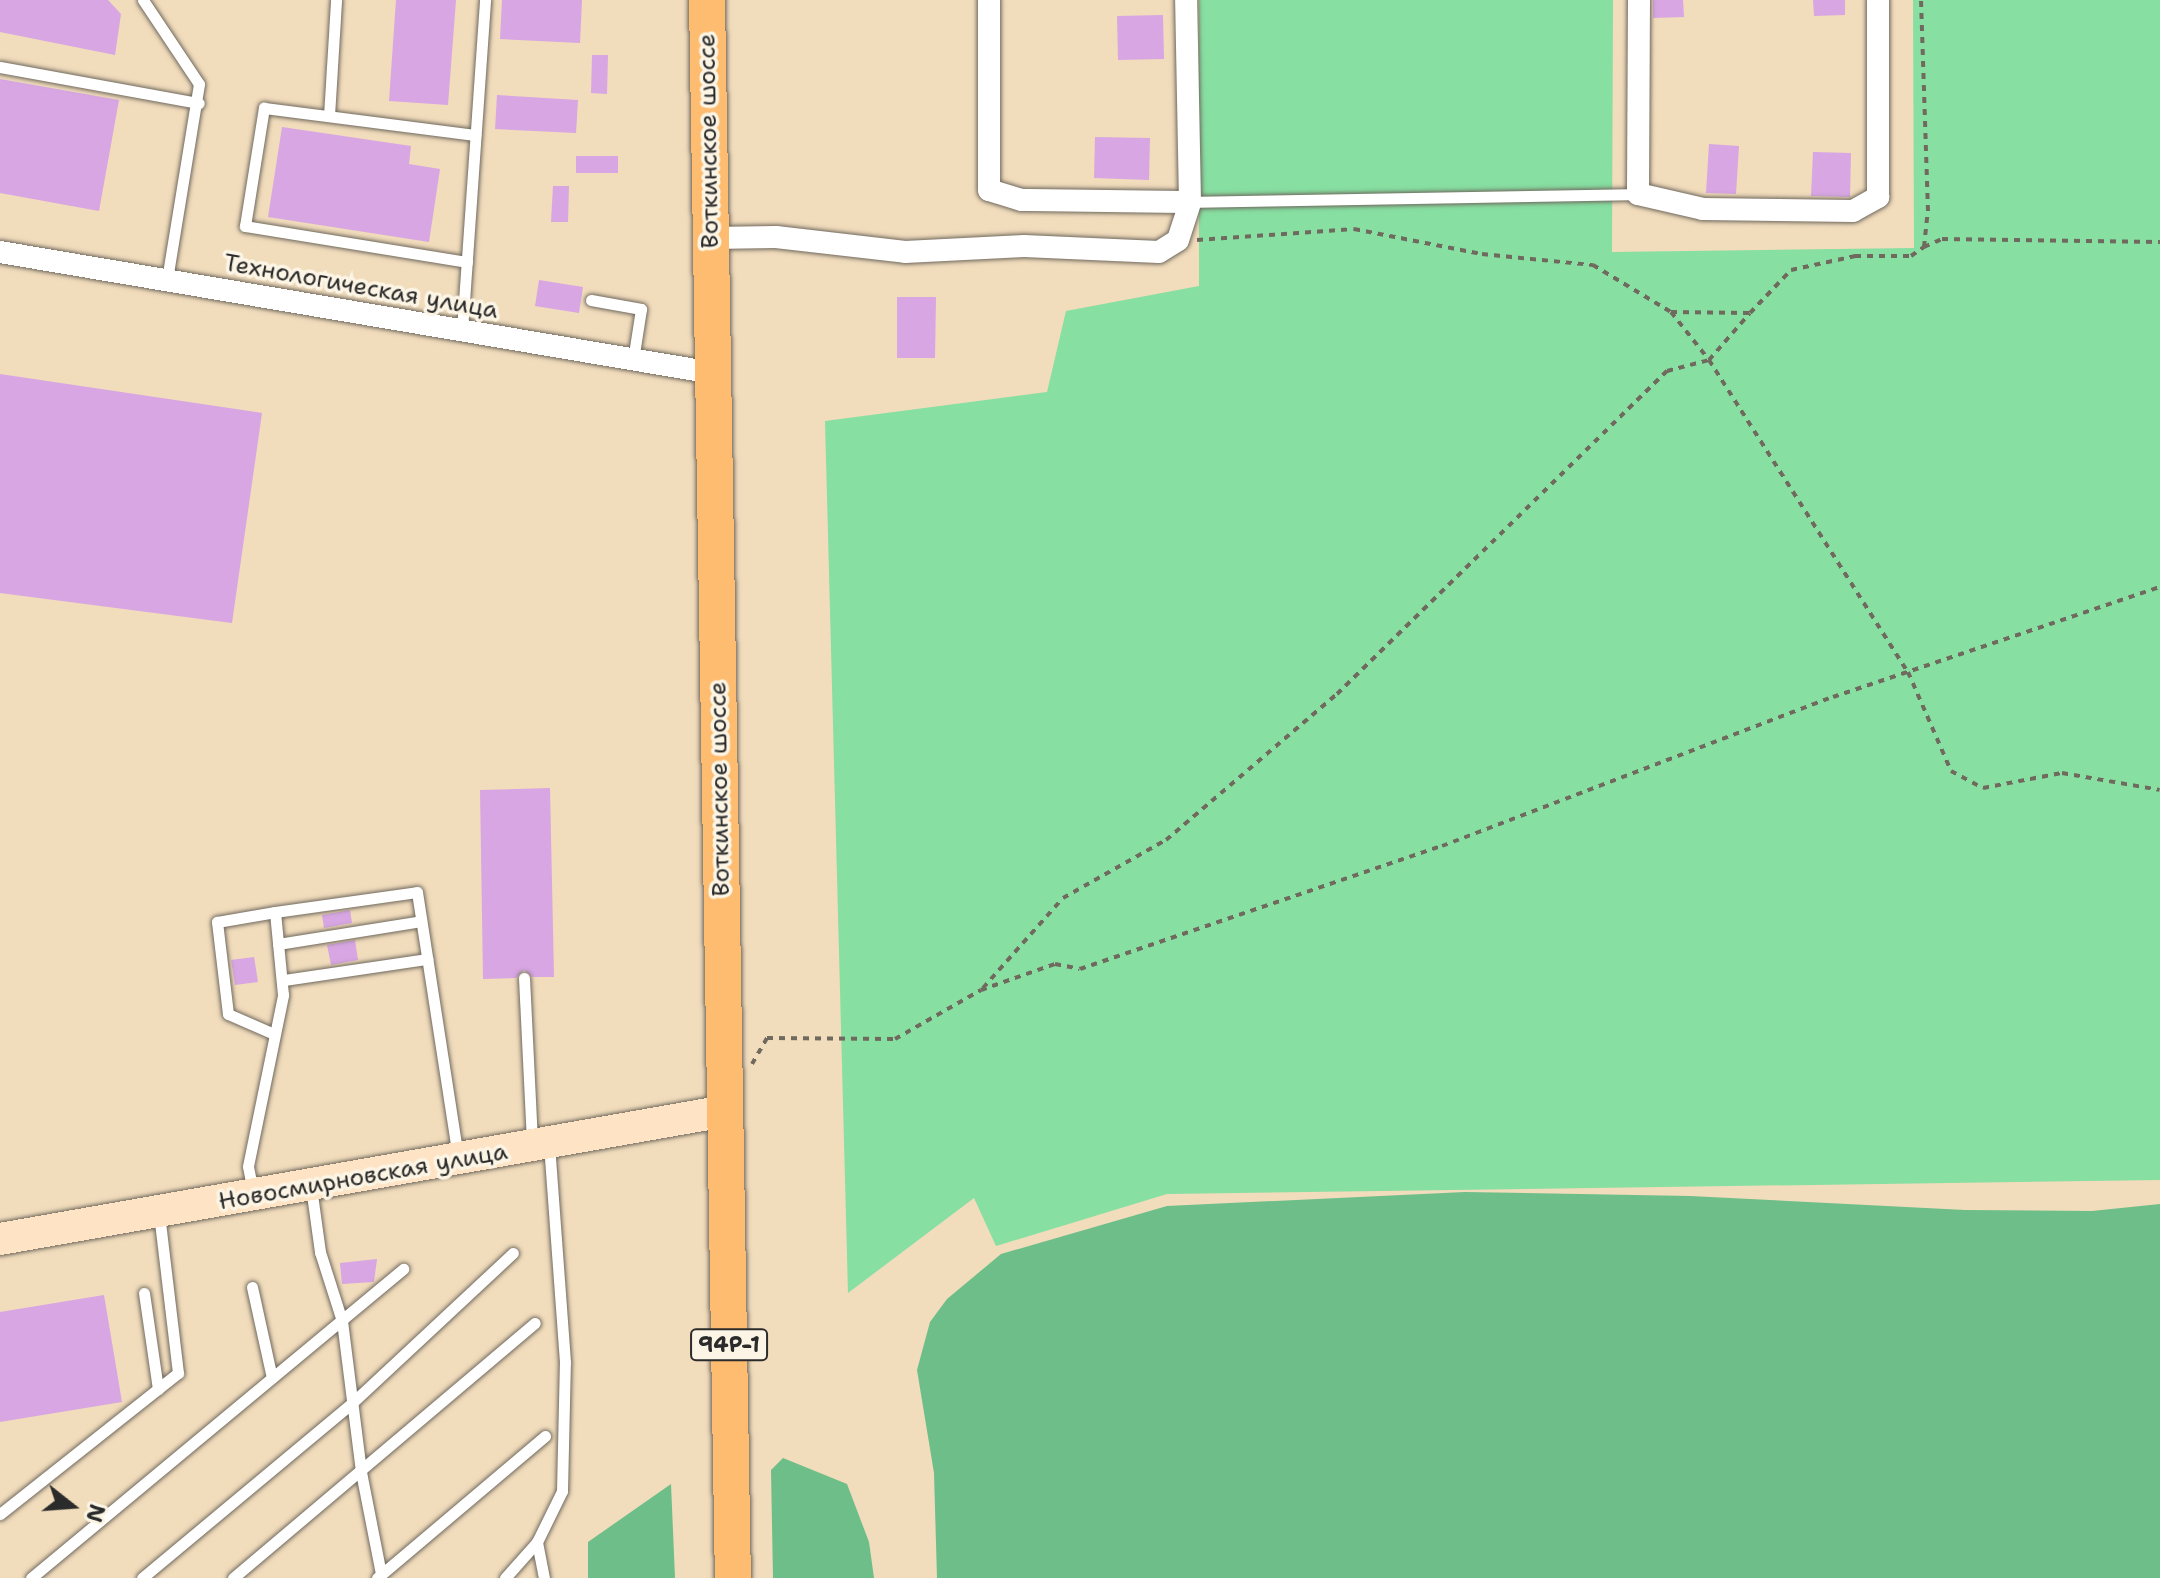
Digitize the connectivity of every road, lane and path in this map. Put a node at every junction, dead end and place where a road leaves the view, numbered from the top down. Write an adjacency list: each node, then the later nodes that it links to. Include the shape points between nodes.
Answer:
1 (143, 0): 11 (lane, via 199,84)
2 (336, 0): 12 (lane)
3 (485, 0): 13 (lane)
4 (707, 0): 16 (main road, Воткинское шоссе)
5 (989, 0): 15 (street, via 989,190 1022,200)
6 (1186, 0): 15 (street)
7 (1639, 0): 14 (street)
8 (1878, 0): 14 (street, via 1878,197 1853,211 1703,209)
9 (1921, 0): 19 (path, via 1928,211)
10 (0, 67): 11 (lane)
11 (199, 103): 22 (lane)
12 (329, 116): 13 (lane); 21 (lane, via 264,108 245,226)
13 (475, 135): 21 (lane)
14 (1638, 194): 15 (lane)
15 (1190, 202): 17 (street)
16 (711, 238): 17 (street, via 776,237 905,252 1024,246 1159,252); 29 (main road, Воткинское шоссе)
17 (1178, 240): 24 (path, via 1354,229 1482,254 1593,265)
18 (2160, 242): 19 (path, via 1942,239)
19 (1924, 247): 25 (path, via 1911,256 1855,256 1791,270)
20 (0, 252): 22 (street, Технологическая улица)
21 (467, 262): 26 (lane)
22 (167, 280): 26 (street, Технологическая улица)
23 (591, 300): 27 (lane, via 641,309)
24 (1671, 312): 25 (path); 28 (path)
25 (1750, 313): 28 (path)
26 (462, 330): 27 (street, Технологическая улица)
27 (633, 360): 29 (street, Технологическая улица)
28 (1709, 360): 31 (path); 39 (path, via 1667,371 1337,694 1166,840 1063,898)
29 (713, 373): 42 (main road, Воткинское шоссе)
30 (2160, 587): 31 (path)
31 (1908, 672): 32 (path, via 1951,771 1983,788 2062,773); 39 (path, via 1427,851 1080,969 1055,964)
32 (2160, 790)
33 (275, 912): 34 (lane, via 417,892); 35 (lane); 40 (lane, via 217,922 228,1014)
34 (421, 921): 35 (lane); 36 (lane)
35 (278, 944): 38 (lane)
36 (427, 959): 38 (lane); 44 (lane)
37 (524, 978): 43 (lane)
38 (284, 980): 40 (lane)
39 (981, 990): 41 (path, via 895,1039 767,1038)
40 (274, 1034): 46 (lane, via 248,1166)
41 (746, 1074)
42 (725, 1111): 43 (street, Новосмирновская улица); 68 (main road, Воткинское шоссе / 94Р-1)
43 (541, 1145): 44 (street, Новосмирновская улица); 61 (lane, via 565,1362 562,1491)
44 (458, 1160): 45 (street, Новосмирновская улица)
45 (311, 1187): 46 (street, Новосмирновская улица); 53 (lane, via 320,1252)
46 (254, 1197): 47 (street, Новосмирновская улица)
47 (159, 1213): 48 (street, Новосмирновская улица); 56 (lane, via 178,1373)
48 (0, 1239)
49 (513, 1253): 57 (lane)
50 (403, 1269): 53 (lane)
51 (252, 1287): 55 (lane)
52 (144, 1293): 56 (lane)
53 (342, 1321): 55 (lane); 57 (lane)
54 (535, 1323): 59 (lane)
55 (272, 1378): 63 (lane)
56 (158, 1389): 60 (lane)
57 (352, 1403): 59 (lane); 64 (lane)
58 (545, 1436): 62 (lane)
59 (361, 1472): 62 (lane); 65 (lane)
60 (0, 1514)
61 (537, 1542): 66 (lane); 67 (lane)
62 (379, 1576)
63 (31, 1578)
64 (142, 1578)
65 (233, 1578)
66 (505, 1578)
67 (544, 1578)
68 (733, 1578)

